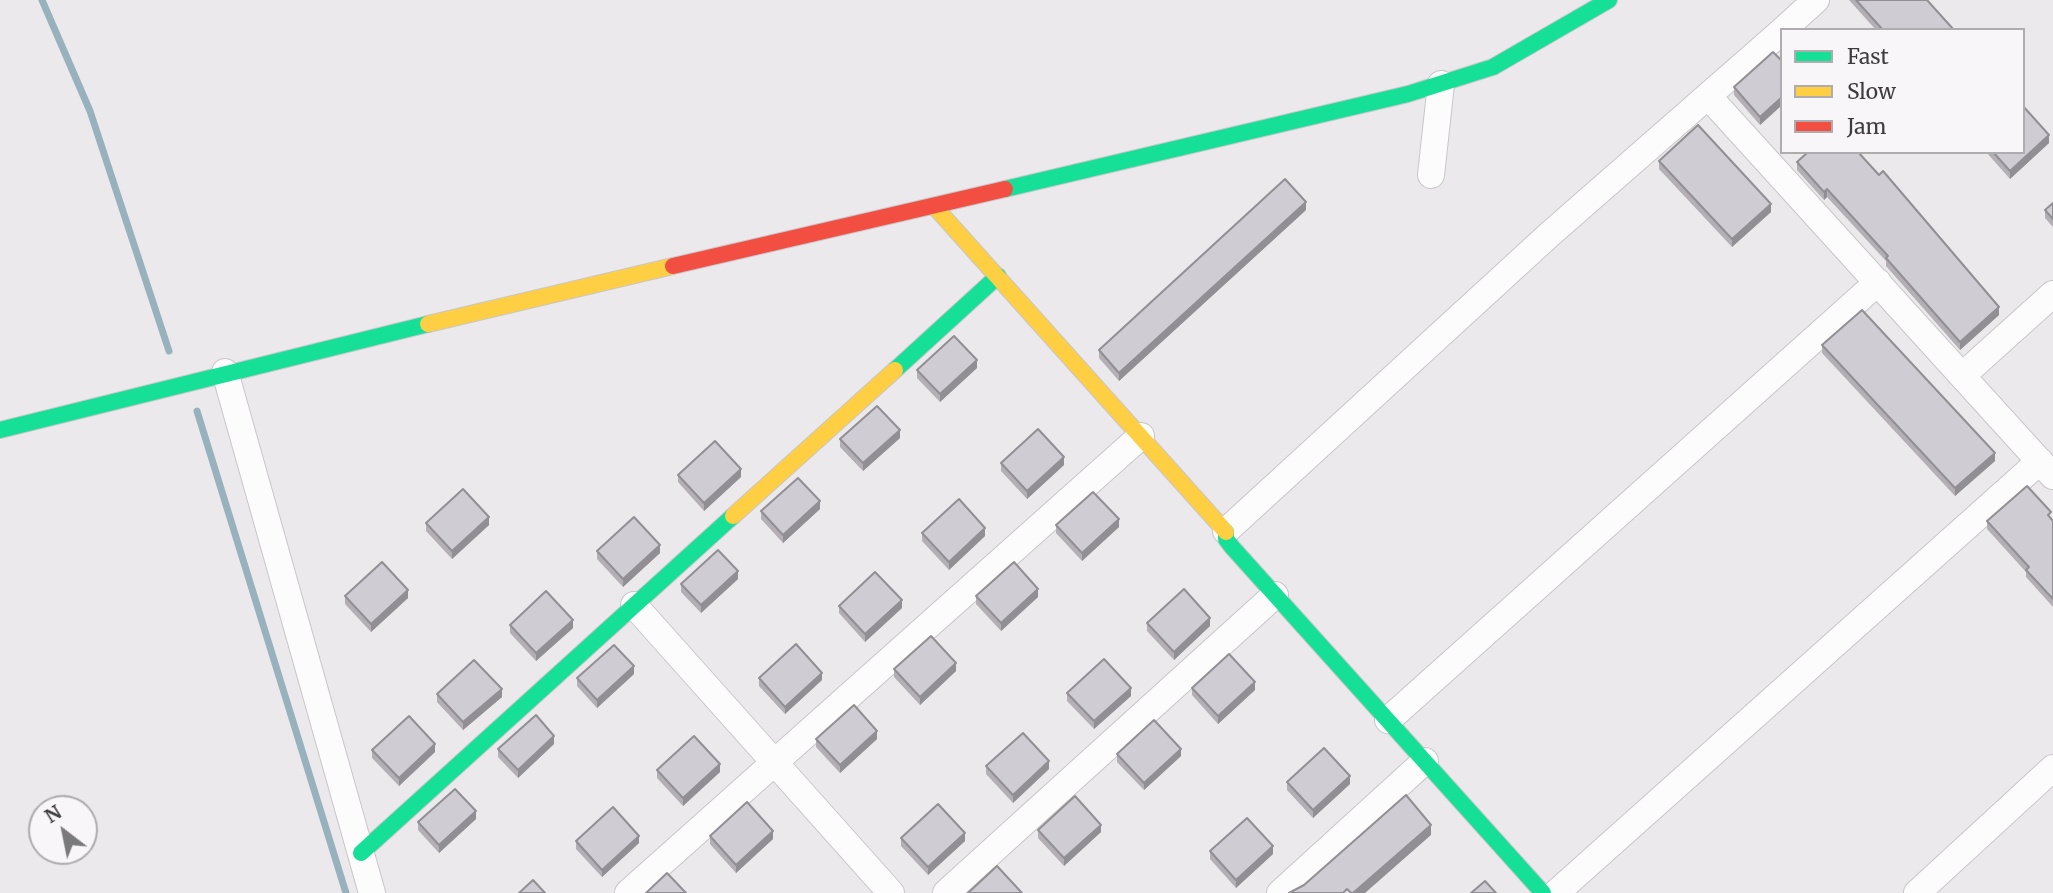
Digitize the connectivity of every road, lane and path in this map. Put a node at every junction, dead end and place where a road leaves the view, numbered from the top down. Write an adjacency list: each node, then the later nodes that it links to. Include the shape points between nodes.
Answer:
1 (1609, 0): 5 (street, via 1493,67)
2 (1816, 0): 3 (street)
3 (1784, 28)
4 (1780, 32): 6 (street)
5 (1441, 84): 7 (street); 8 (street)
6 (1708, 96): 10 (street); 17 (street)
7 (1432, 175)
8 (934, 206): 9 (street); 12 (street)
9 (998, 276): 15 (street); 19 (street)
10 (1878, 282): 13 (street); 20 (street)
11 (2053, 294): 13 (street)
12 (225, 372): 14 (street, via 166,391); 24 (street)
13 (1963, 375): 16 (street)
14 (0, 430)
15 (1141, 436): 17 (street); 22 (street)
16 (2046, 469): 31 (street)
17 (1226, 531): 18 (street, via 1231,547)
18 (1275, 595): 20 (street); 28 (street)
19 (634, 605): 22 (street); 24 (street)
20 (1388, 720): 21 (street)
21 (1425, 761): 29 (street); 30 (street)
22 (774, 763): 26 (street); 27 (street)
23 (2053, 768): 32 (street)
24 (361, 853): 25 (street)
25 (372, 893)
26 (628, 893)
27 (891, 893)
28 (946, 893)
29 (1280, 893)
30 (1543, 893)
31 (1556, 893)
32 (1917, 893)

